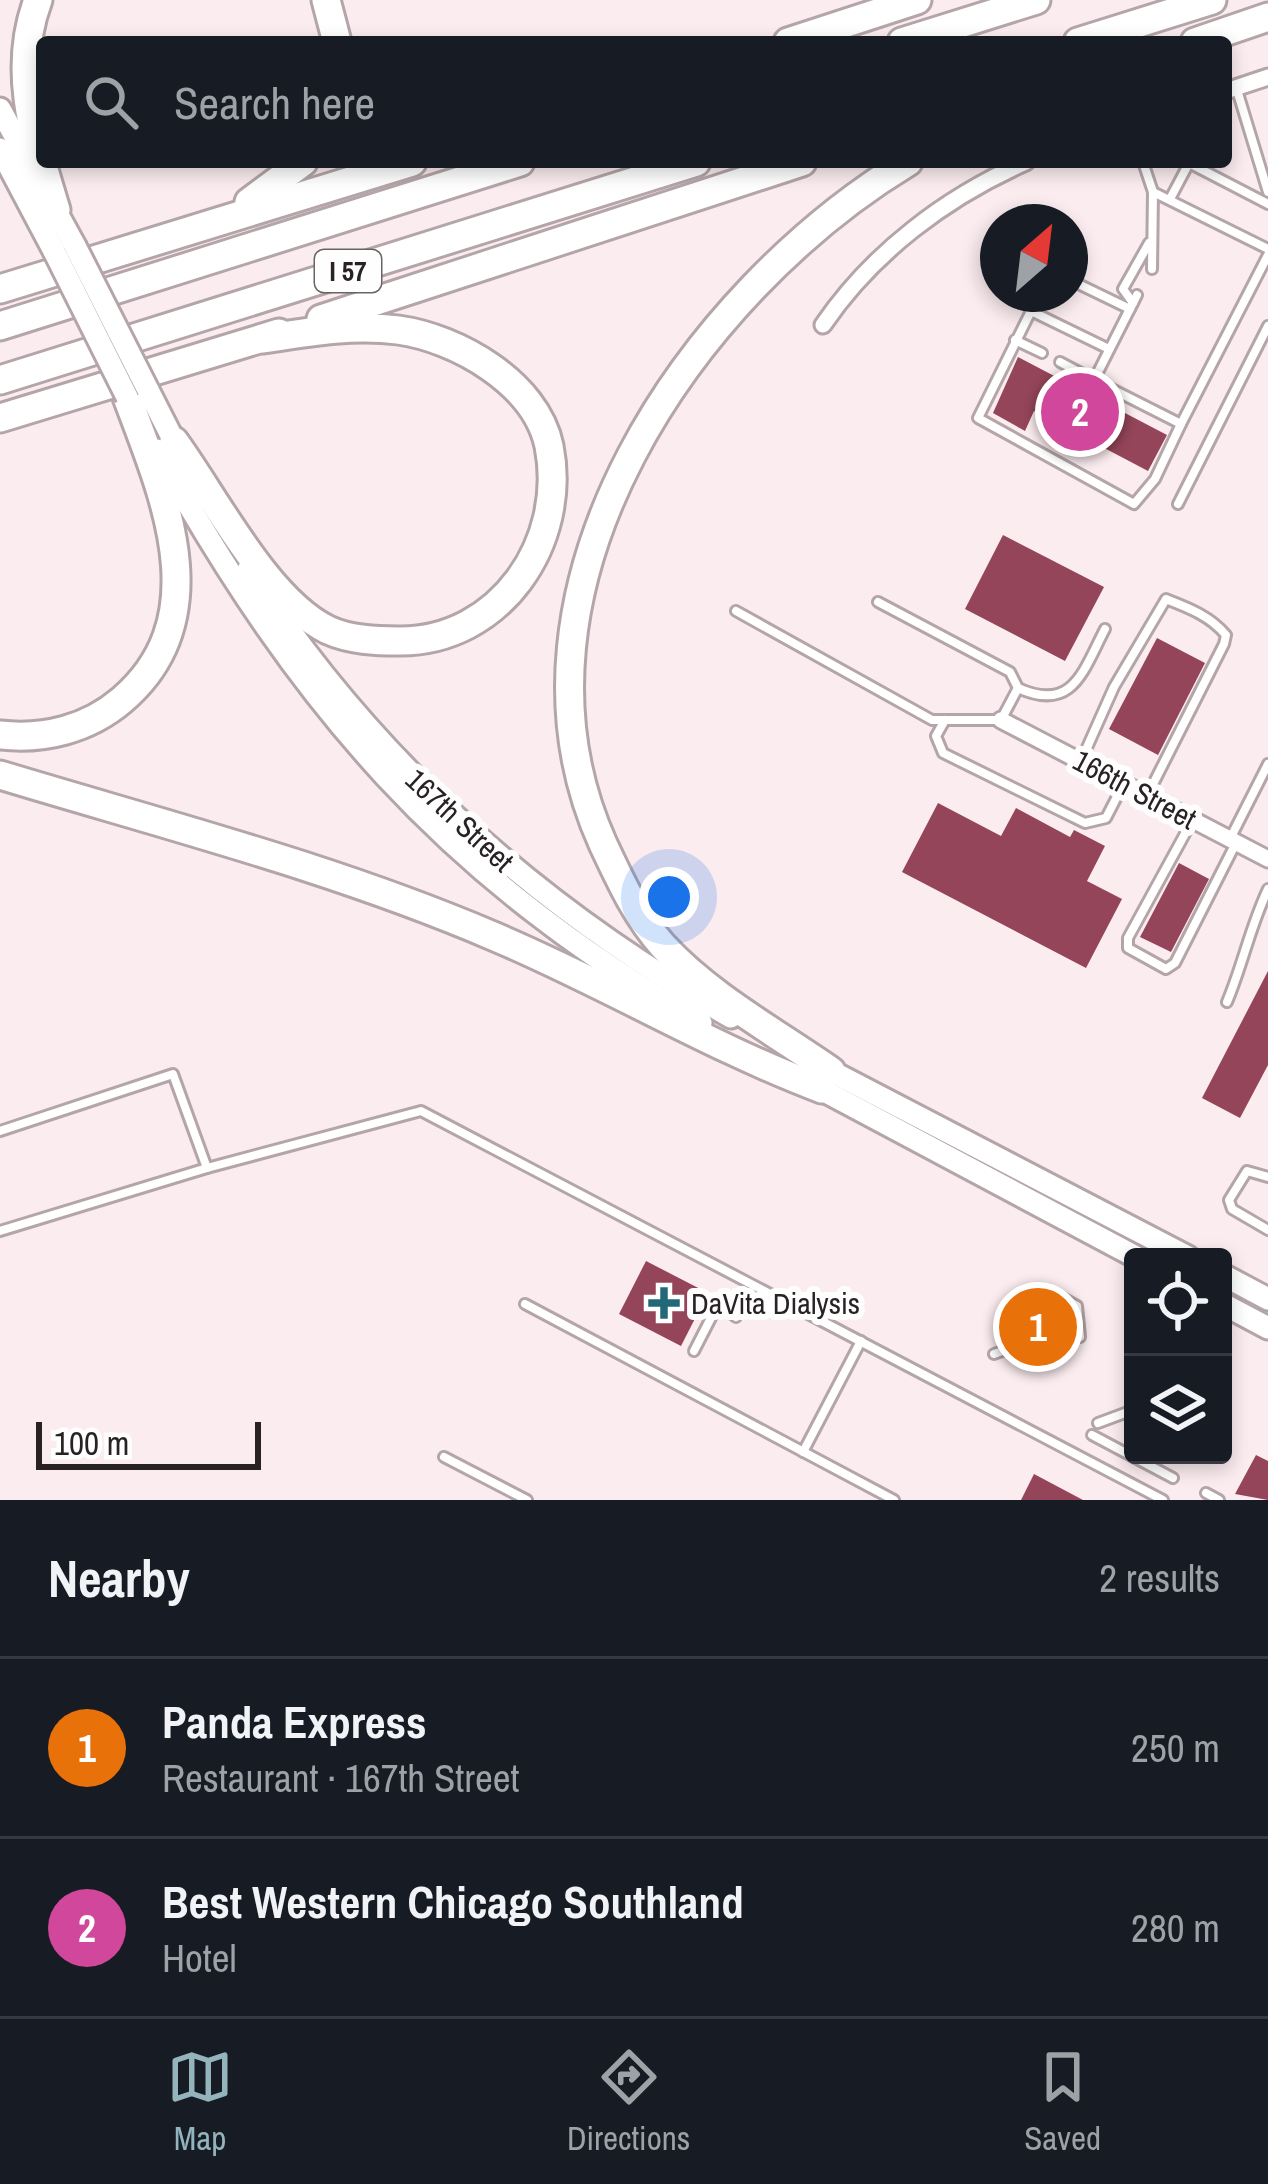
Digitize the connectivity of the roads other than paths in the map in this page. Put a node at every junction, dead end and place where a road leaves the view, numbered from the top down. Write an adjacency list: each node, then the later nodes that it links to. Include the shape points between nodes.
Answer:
1 (38, 0): 16 (highway, via 25,88)
2 (326, 0): 7 (highway)
3 (917, 0): 8 (highway)
4 (1036, 0): 9 (highway)
5 (1212, 0): 10 (highway)
6 (1268, 17): 11 (highway)
7 (335, 36)
8 (806, 36)
9 (921, 36)
10 (1097, 36)
11 (1213, 36)
12 (1268, 77): 13 (street)
13 (1232, 89)
14 (1232, 92): 30 (lane)
15 (0, 109): 33 (main road, 167th Street)
16 (36, 131)
17 (0, 149): 36 (main road, 167th Street)
18 (45, 168): 33 (highway)
19 (296, 168): 34 (highway, via 266,194 195,220)
20 (393, 168): 34 (highway)
21 (501, 168): 45 (highway, I 57)
22 (677, 168): 52 (highway, I 57)
23 (784, 168): 47 (highway)
24 (898, 168): 76 (highway, via 777,262 664,400 601,526 569,666 590,814 627,896 677,958)
25 (1016, 168): 44 (street, via 920,223 850,285)
26 (1145, 168): 29 (lane)
27 (1186, 168): 31 (lane)
28 (1199, 168): 32 (lane)
29 (1153, 192): 31 (lane); 35 (lane)
30 (1268, 192)
31 (1170, 199): 37 (lane)
32 (1268, 204)
33 (56, 210): 36 (main road, 167th Street)
34 (177, 235): 40 (highway)
35 (1150, 242): 38 (lane); 41 (lane, via 1126,280)
36 (65, 249): 54 (main road, 167th Street, bridge)
37 (1268, 252): 56 (lane)
38 (1152, 269)
39 (1088, 286): 41 (lane)
40 (0, 289)
41 (1133, 302): 49 (lane)
42 (1030, 312): 48 (lane)
43 (1033, 312): 49 (lane)
44 (823, 325)
45 (0, 326)
46 (1268, 326): 58 (lane)
47 (263, 339): 55 (highway); 57 (highway, via 398,329 471,353 524,401 548,442 552,490 543,539 494,612 414,641 328,630 294,605)
48 (1016, 340): 50 (lane); 56 (lane, via 978,418 1134,504)
49 (1109, 349): 53 (lane)
50 (1042, 353)
51 (1060, 362): 53 (lane)
52 (0, 380)
53 (1094, 380): 56 (lane)
54 (138, 394): 57 (main road, 167th Street); 65 (highway, via 176,553 175,609 164,643 127,695 92,720 46,735); 76 (main road, 167th Street, via 264,630 402,799 585,950 658,998)
55 (0, 422)
56 (1181, 424)
57 (174, 441): 76 (main road, 167th Street, via 278,616 418,782 523,880 592,931)
58 (1178, 504)
59 (878, 602): 62 (lane, via 999,665)
60 (736, 611): 63 (lane, via 932,720)
61 (1105, 629): 62 (lane, via 1078,680 1057,698)
62 (1018, 688): 64 (lane)
63 (945, 720): 64 (lane); 69 (lane, via 936,736 943,753 1085,823 1106,818)
64 (1001, 720): 66 (street, 166th Street)
65 (0, 735)
66 (1081, 761): 69 (street, 166th Street); 70 (lane, via 1166,599 1189,608 1214,621 1224,644)
67 (1268, 764): 72 (lane)
68 (0, 775): 76 (highway, via 359,884 493,936 734,1056)
69 (1124, 784): 70 (street, 166th Street)
70 (1147, 795): 71 (street, 166th Street)
71 (1192, 819): 72 (street, 166th Street); 72 (lane, via 1128,938 1128,948 1166,969)
72 (1233, 840): 73 (street, 166th Street)
73 (1268, 859)
74 (1268, 889): 75 (lane)
75 (1227, 1002)
76 (827, 1080): 82 (main road, 167th Street); 83 (main road, 167th Street)
77 (0, 1131): 78 (lane, via 173,1074)
78 (207, 1168): 81 (lane); 91 (lane, via 421,1111)
79 (1268, 1177): 80 (lane, via 1247,1171 1229,1201)
80 (1268, 1230)
81 (0, 1231)
82 (1170, 1248)
83 (1124, 1250)
84 (1232, 1280): 85 (main road)
85 (1268, 1298)
86 (525, 1304): 97 (lane)
87 (1232, 1309): 89 (main road)
88 (736, 1317): 92 (lane, via 713,1314)
89 (1268, 1328)
90 (1080, 1337): 93 (lane, via 1077,1306 1048,1291)
91 (861, 1342): 97 (lane); 103 (lane)
92 (694, 1351)
93 (994, 1354)
94 (1124, 1413): 95 (lane)
95 (1098, 1423)
96 (1092, 1435): 99 (lane)
97 (803, 1452): 102 (lane)
98 (444, 1457): 101 (lane)
99 (1173, 1478)
100 (1205, 1493): 104 (lane)
101 (527, 1500)
102 (894, 1500)
103 (1162, 1500)
104 (1219, 1500)

